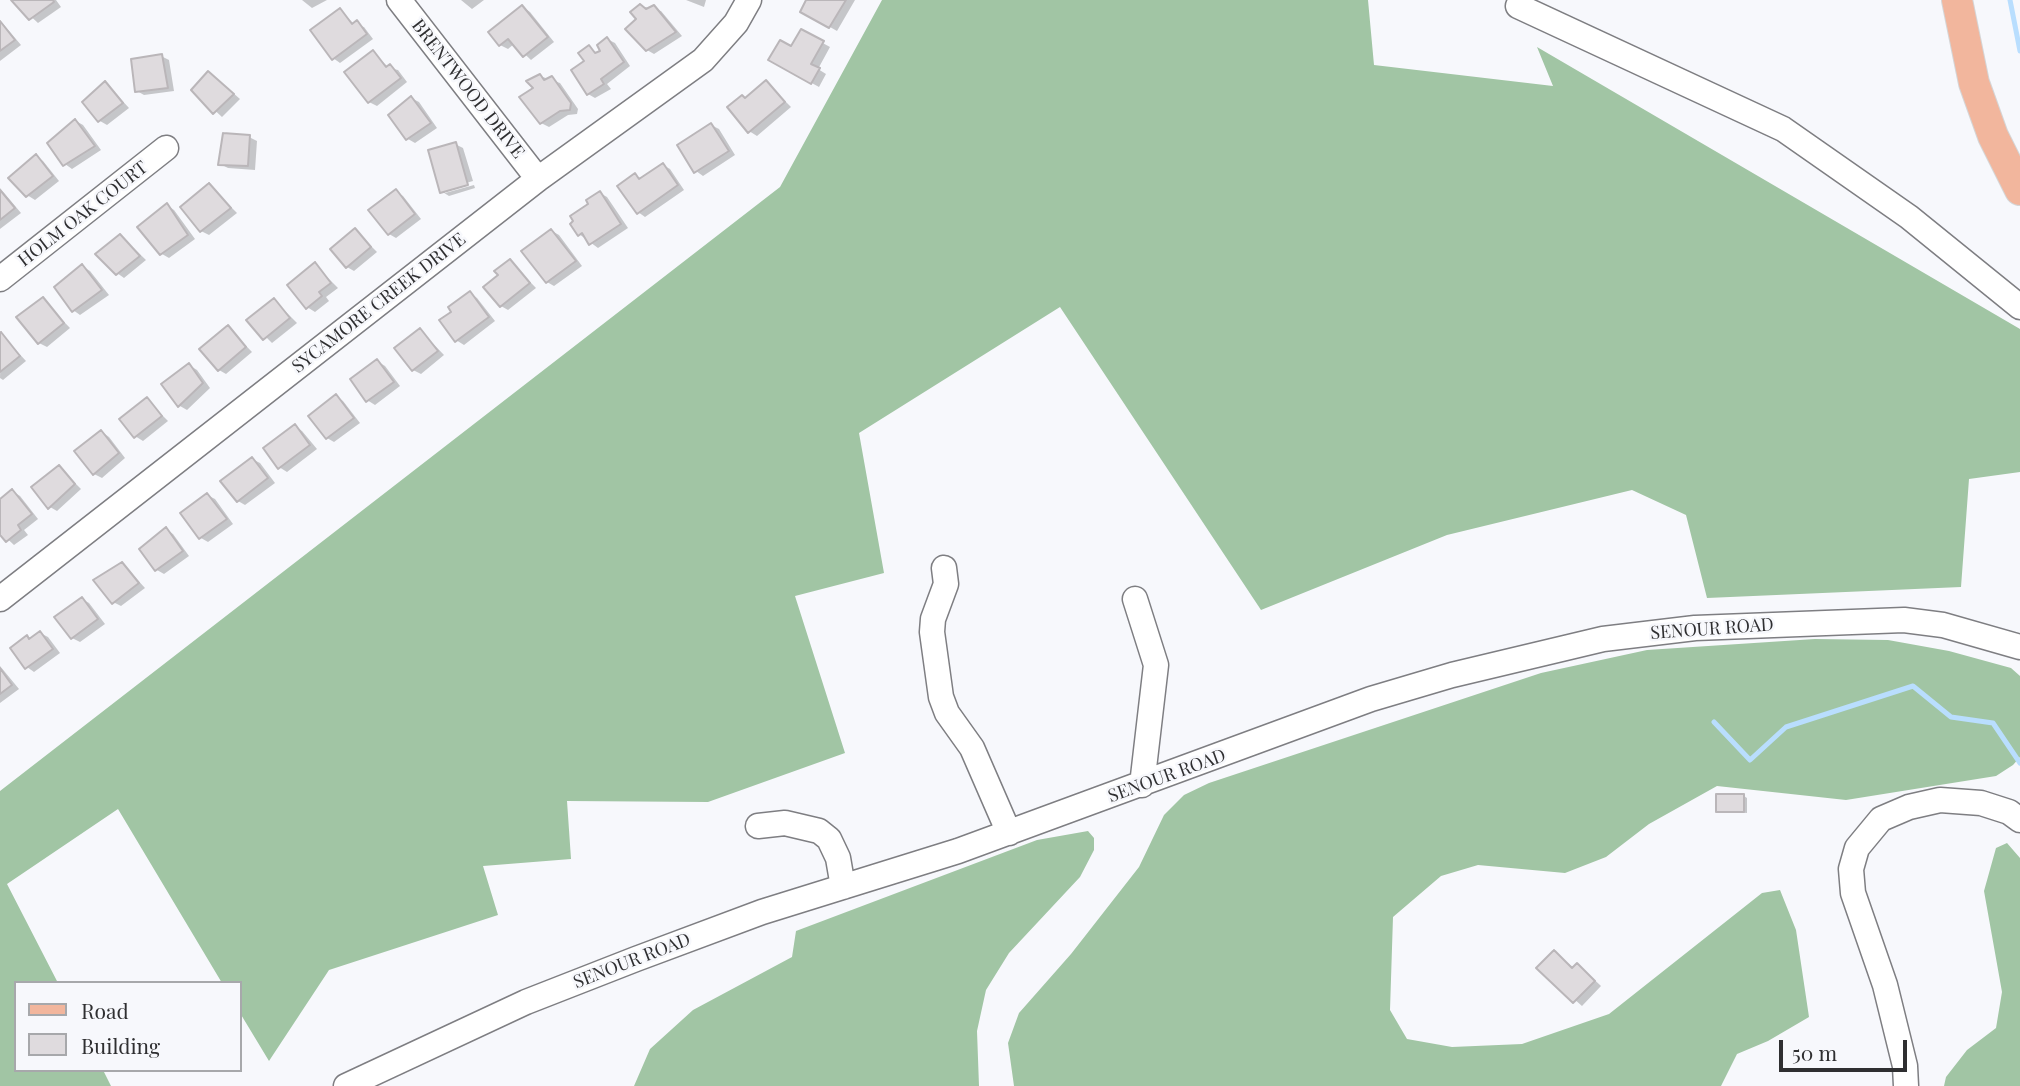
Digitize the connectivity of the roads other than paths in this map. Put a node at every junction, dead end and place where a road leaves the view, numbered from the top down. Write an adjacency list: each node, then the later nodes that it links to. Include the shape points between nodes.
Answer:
1 (399, 0): 6 (street, BRENTWOOD DRIVE)
2 (749, 0): 6 (street, SYCAMORE CREEK DRIVE, via 703,61)
3 (1957, 0): 7 (main road, via 1974,83)
4 (1518, 6): 9 (street, via 1783,130 1909,217)
5 (166, 148): 8 (street, HOLM OAK COURT)
6 (538, 179): 11 (street, SYCAMORE CREEK DRIVE)
7 (2020, 190)
8 (0, 279)
9 (2020, 307)
10 (944, 568): 17 (street, via 946,584 932,632 941,697 972,748)
11 (0, 599)
12 (1135, 599): 14 (street, via 1156,665)
13 (2020, 647): 14 (street, SENOUR ROAD, via 1943,625 1904,621 1695,628 1603,639 1371,699)
14 (1142, 785): 17 (street, SENOUR ROAD)
15 (2020, 820): 20 (street, via 1981,803 1940,800 1881,819 1857,848 1851,869 1853,893 1885,985)
16 (758, 826): 18 (street, via 785,823 819,831 829,839 838,859)
17 (1009, 833): 18 (street, SENOUR ROAD)
18 (843, 887): 19 (street, SENOUR ROAD, via 762,912 526,1002)
19 (346, 1086)
20 (1906, 1086)

